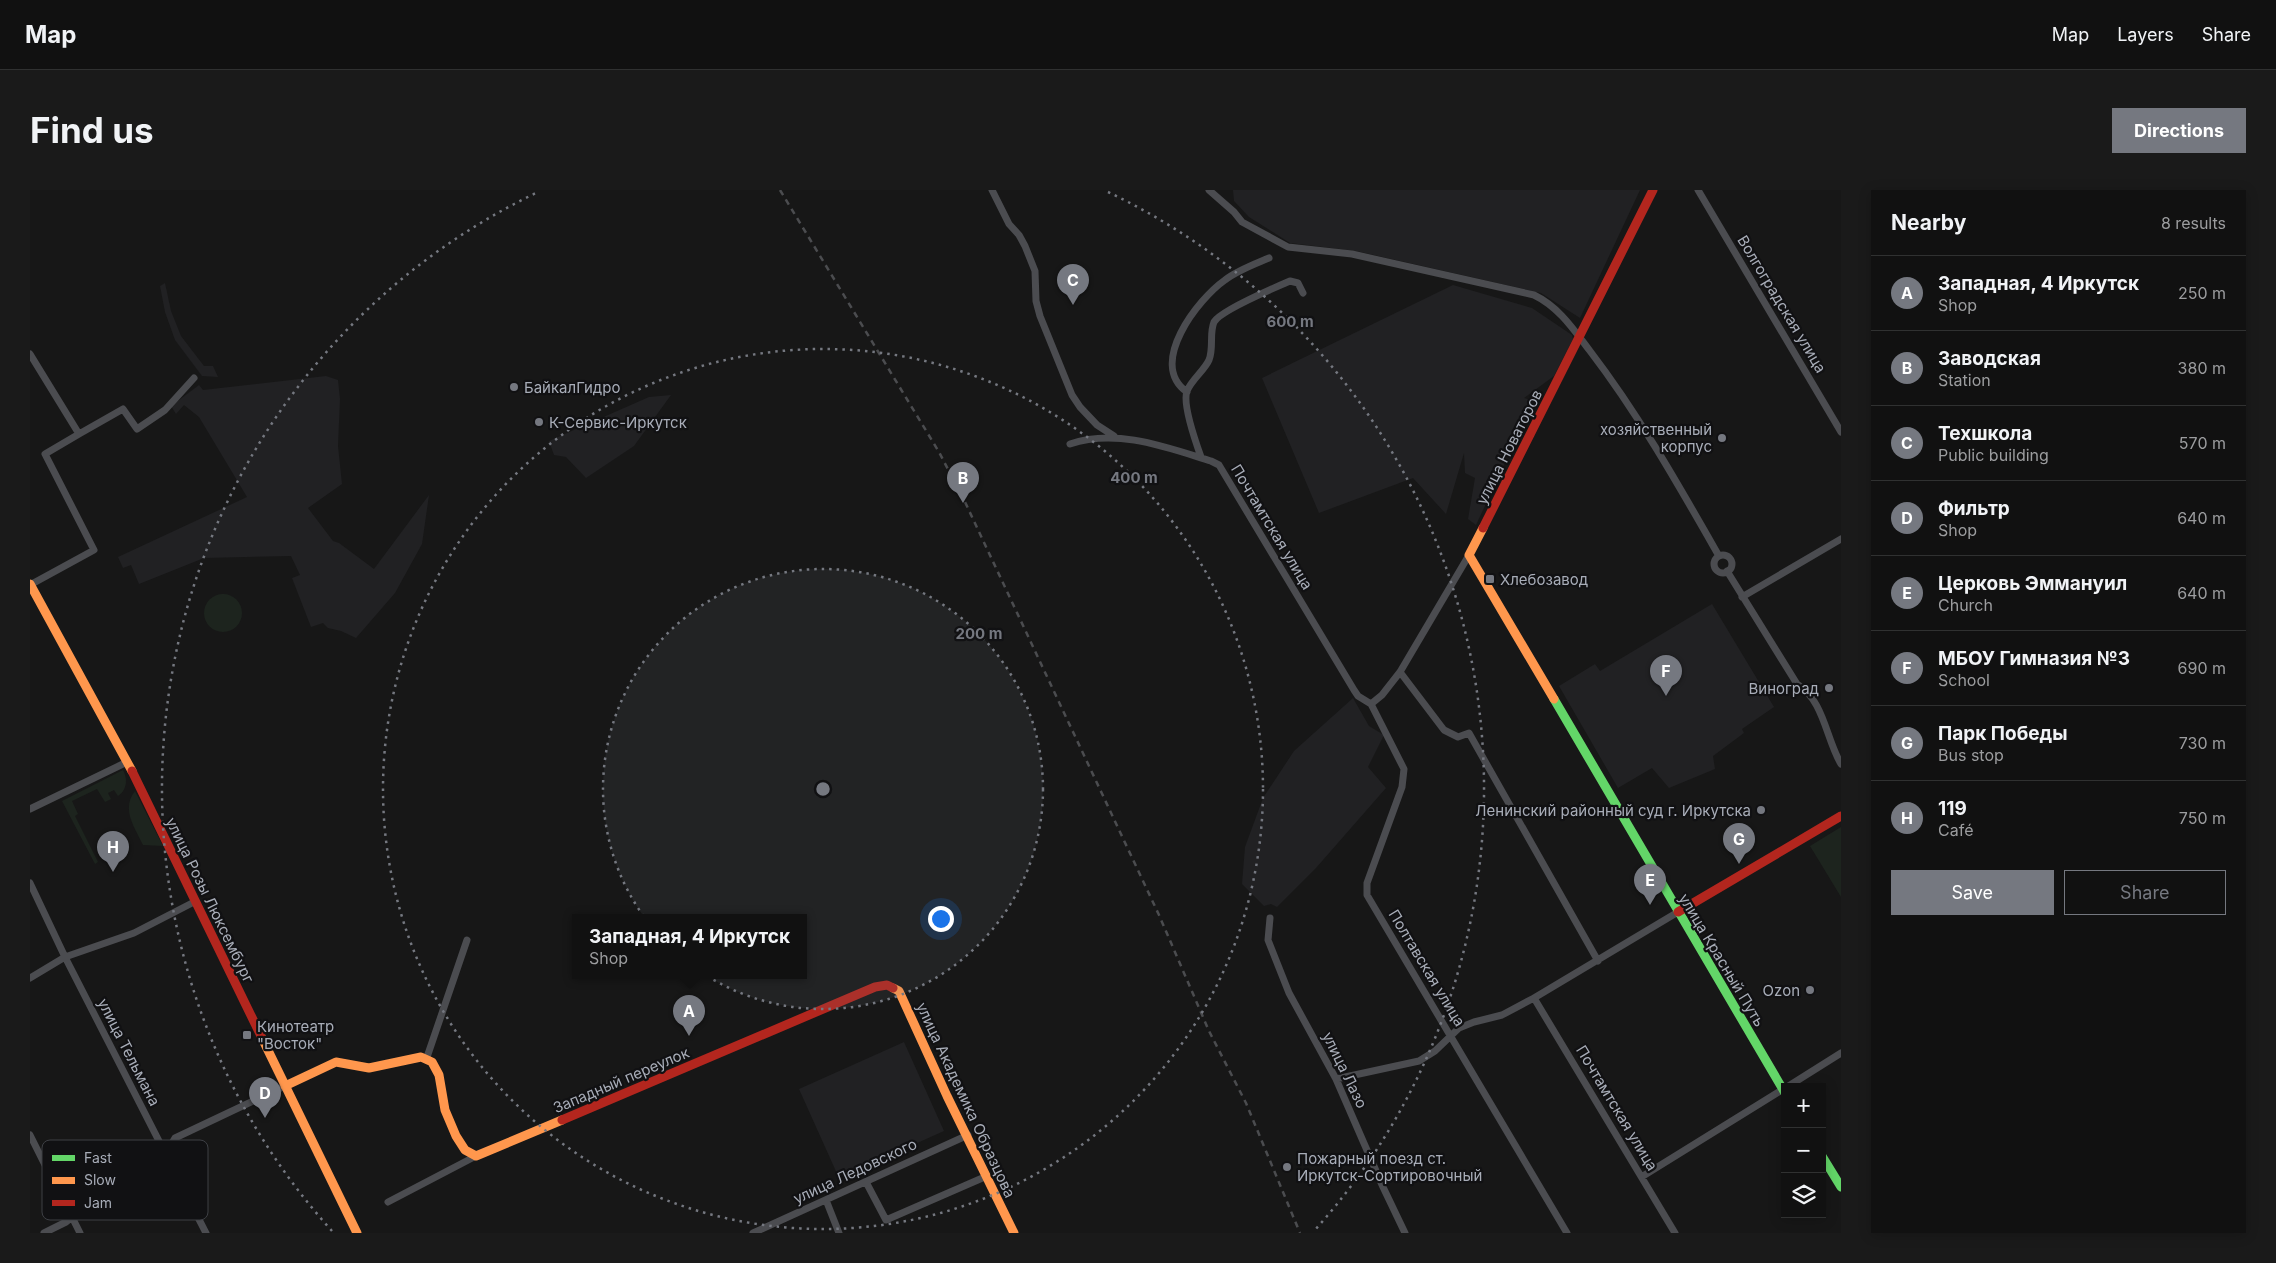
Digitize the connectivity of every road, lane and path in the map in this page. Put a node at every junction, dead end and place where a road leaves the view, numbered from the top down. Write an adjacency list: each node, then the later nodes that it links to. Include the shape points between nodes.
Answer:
1 (992, 190): 13 (street, via 1009,224 1019,235 1035,271 1040,316 1072,395 1097,425)
2 (1210, 190): 7 (street, via 1242,222 1288,247 1352,254 1534,295 1560,313)
3 (1653, 190): 7 (street, улица Новаторов)
4 (1698, 190): 11 (street, Волгоградская улица)
5 (1270, 258): 10 (street, via 1226,279 1186,322 1176,346 1172,368 1177,383)
6 (1303, 293): 10 (street, via 1298,283 1290,281 1219,315 1212,327 1208,362)
7 (1580, 338): 17 (street, улица Новаторов); 18 (street, via 1616,384)
8 (30, 354): 12 (street)
9 (194, 378): 12 (street, via 165,410 136,429 123,409)
10 (1187, 392): 15 (street)
11 (1841, 432)
12 (79, 434): 20 (street, via 45,454 94,550)
13 (1116, 438): 14 (street, Почтамтская улица, via 1085,438); 15 (street, Почтамтская улица, via 1146,442)
14 (1070, 444)
15 (1200, 458): 23 (street, Почтамтская улица, via 1219,465 1354,690)
16 (1841, 539): 21 (street)
17 (1469, 555): 22 (street, улица Новаторов); 30 (street, улица Красный Путь)
18 (1719, 556): 19 (street, via 1725,555 1730,559 1731,566); 19 (street, via 1715,560 1716,569)
19 (1727, 571): 21 (street)
20 (30, 585): 24 (street, улица Розы Люксембург)
21 (1742, 597): 25 (street, via 1797,684 1819,712)
22 (1400, 672): 23 (street, улица Новаторов); 34 (street, via 1444,730 1458,737 1468,733)
23 (1371, 704): 38 (street, Полтавская улица, via 1404,769 1402,788 1366,883 1367,895)
24 (127, 762): 26 (street); 29 (street, улица Розы Люксембург)
25 (1841, 764)
26 (30, 809)
27 (1841, 816): 30 (street)
28 (30, 883): 33 (street, улица Тельмана)
29 (196, 901): 33 (street, via 134,933); 44 (street, улица Розы Люксембург)
30 (1678, 912): 34 (street); 42 (street, улица Красный Путь)
31 (1270, 918): 41 (street, улица Лазо, via 1268,940 1286,984)
32 (467, 940): 40 (street)
33 (65, 957): 35 (street); 48 (street, улица Тельмана)
34 (1598, 961): 37 (street)
35 (30, 978)
36 (887, 985): 47 (street, улица Академика Образцова, via 899,991); 50 (street, Западный переулок)
37 (1534, 998): 38 (street, via 1502,1015 1456,1030); 54 (street, Почтамтская улица)
38 (1450, 1036): 41 (street, via 1435,1051 1418,1061); 70 (street, Полтавская улица)
39 (1841, 1053): 43 (street)
40 (426, 1060): 44 (street, via 421,1057 406,1059 369,1068 336,1062); 50 (street, via 432,1062 439,1074 445,1110 456,1136 465,1150)
41 (1336, 1078): 69 (street, улица Лазо)
42 (1781, 1083)
43 (1794, 1083)
44 (285, 1086): 49 (street); 65 (street, улица Розы Люксембург)
45 (1781, 1091): 54 (street)
46 (30, 1135): 51 (street)
47 (968, 1135): 53 (street, улица Академика Образцова); 55 (street, улица Ледовского)
48 (157, 1140)
49 (174, 1140)
50 (476, 1156): 58 (street)
51 (42, 1159)
52 (1826, 1163): 56 (street)
53 (987, 1176): 55 (street, via 886,1220); 68 (street, улица Академика Образцова)
54 (1643, 1176): 71 (street, Почтамтская улица)
55 (866, 1182): 57 (street, улица Ледовского)
56 (1841, 1187)
57 (826, 1200): 66 (street, улица Ледовского); 67 (street)
58 (388, 1202)
59 (68, 1220): 62 (street)
60 (74, 1220): 63 (street)
61 (199, 1220): 64 (street, улица Тельмана)
62 (44, 1233)
63 (80, 1233)
64 (206, 1233)
65 (357, 1233)
66 (753, 1233)
67 (839, 1233)
68 (1014, 1233)
69 (1405, 1233)
70 (1568, 1233)
71 (1675, 1233)

